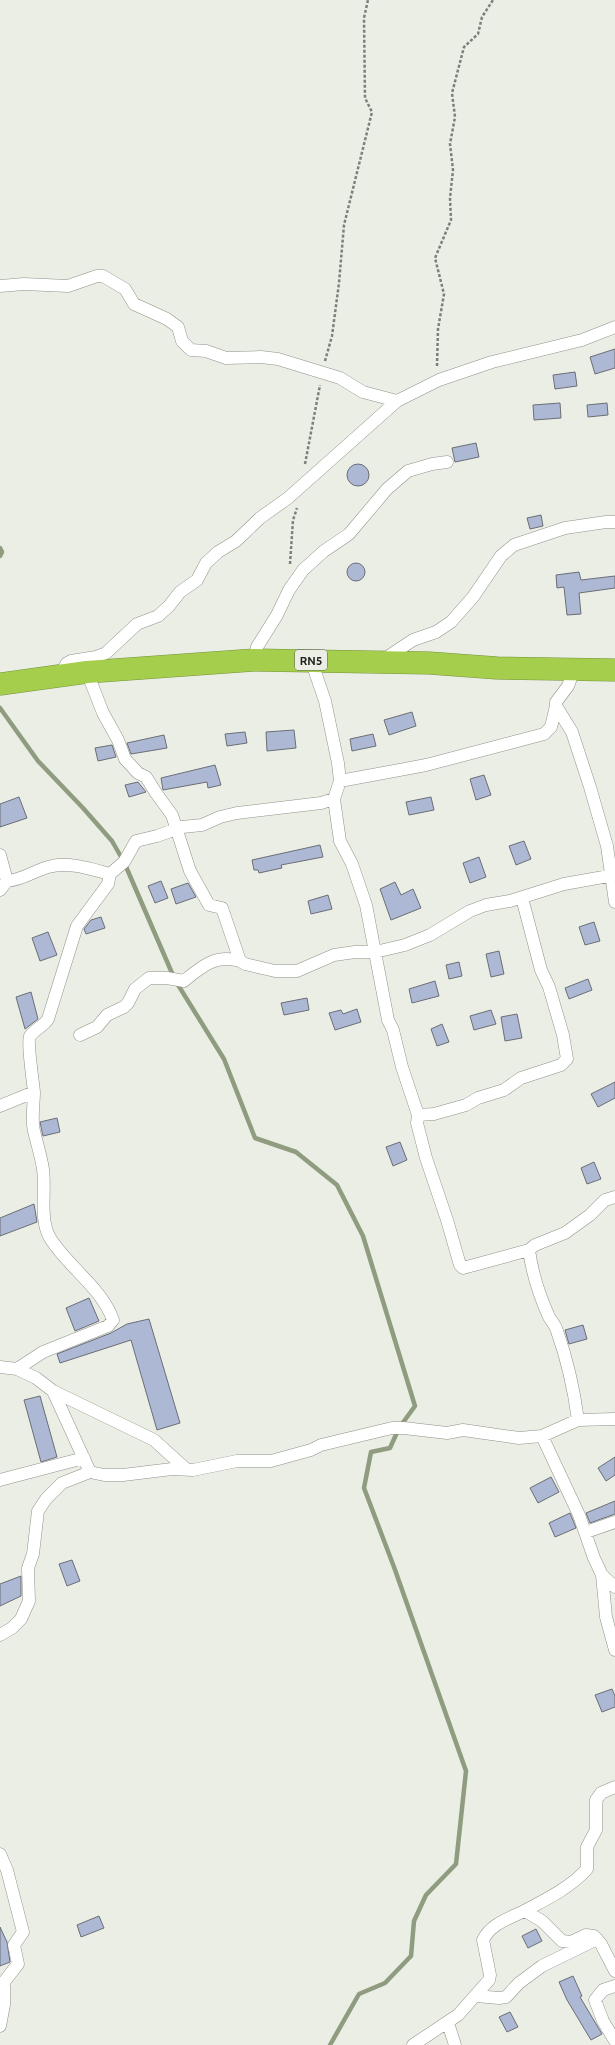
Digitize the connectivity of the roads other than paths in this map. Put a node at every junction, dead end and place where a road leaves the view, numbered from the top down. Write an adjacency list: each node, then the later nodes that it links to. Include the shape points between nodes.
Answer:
1 (0, 286): 3 (street, via 68,286 103,276 125,289 138,306 178,327 182,341 191,350 206,351 226,358 278,359 346,380 363,392)
2 (615, 327): 3 (street, via 582,340 504,358 439,380)
3 (397, 401): 12 (street, via 305,484 260,518 236,541 218,552 206,563 197,580 180,592 158,616 134,626 106,653 71,661)
4 (447, 462): 6 (street, via 408,472 387,489 350,534 324,551 303,570 288,590 277,616 257,647)
5 (615, 522): 8 (street, via 564,528 514,545 500,556 473,597 451,622 436,632 413,640)
6 (254, 660): 7 (highway, RN5); 11 (highway, RN5)
7 (311, 660): 8 (highway, RN5); 15 (street, via 320,682 330,722)
8 (380, 662): 9 (highway, RN5, via 429,662 498,668)
9 (574, 670): 10 (highway, RN5); 14 (street)
10 (615, 670)
11 (87, 672): 12 (highway, RN5); 17 (street, via 125,759 150,781 172,815)
12 (59, 677): 13 (highway, RN5)
13 (4, 683)
14 (556, 706): 15 (street, via 551,727 544,734 426,765); 20 (street, via 574,737 604,835)
15 (340, 781): 16 (street)
16 (334, 799): 17 (street, via 321,803 252,810 220,817 202,825); 24 (street, via 340,842 354,870 366,905)
17 (177, 829): 19 (street, via 136,841 124,862); 25 (street, via 190,871 207,902 222,908)
18 (0, 855): 21 (street)
19 (110, 874): 21 (street, via 76,866 49,866); 27 (street, via 108,884 78,926 48,1019 28,1040)
20 (613, 875): 22 (street, via 564,884); 23 (street)
21 (4, 886)
22 (522, 898): 24 (street, via 470,911 430,935); 29 (street, via 541,970 549,987 563,1035 568,1060 520,1078 504,1090 478,1098 466,1105 434,1114)
23 (615, 902)
24 (375, 952): 25 (street, via 334,955 302,970 284,972 254,967); 29 (street, via 388,1020)
25 (240, 961): 26 (street, via 230,958 211,961 203,964 184,981 149,978 135,989 124,1007 107,1015 97,1027)
26 (80, 1036)
27 (34, 1092): 28 (street); 33 (street, via 33,1130 42,1164 45,1222 49,1237 99,1295 113,1320 108,1326 43,1352)
28 (0, 1106)
29 (418, 1115): 31 (street, via 417,1123 426,1158 461,1267)
30 (615, 1197): 31 (street, via 606,1200 565,1233)
31 (529, 1250): 36 (street, via 544,1303 557,1329 572,1384)
32 (0, 1367): 33 (street)
33 (17, 1369): 34 (street, via 36,1378)
34 (53, 1391): 38 (street); 39 (street, via 154,1440)
35 (615, 1419): 36 (street)
36 (578, 1420): 37 (street)
37 (542, 1436): 39 (street, via 519,1438 463,1430 442,1433 392,1428 322,1445 271,1461 237,1460 193,1470); 43 (street)
38 (84, 1458): 40 (street); 41 (street)
39 (186, 1469): 40 (street, via 123,1475)
40 (90, 1472): 46 (street, via 62,1483 38,1511 33,1554 28,1568 29,1600 21,1619)
41 (0, 1480)
42 (615, 1522): 43 (street)
43 (586, 1532): 44 (street)
44 (602, 1575): 45 (street); 47 (street, via 606,1617)
45 (615, 1587)
46 (0, 1635)
47 (615, 1650)
48 (615, 1787): 50 (street, via 601,1793 596,1800 596,1830 586,1852 587,1869 575,1881)
49 (0, 1854): 56 (street, via 7,1870 22,1932 14,1945 18,1964 4,1982 4,2005)
50 (525, 1911): 51 (street, via 542,1921 562,1941 571,1942 590,1935); 54 (street, via 506,1919 483,1940 490,1975)
51 (597, 1939): 52 (street); 54 (street, via 542,1966 519,1983 506,1997)
52 (615, 1971)
53 (615, 1986): 57 (street, via 603,1990 595,2000 603,2021)
54 (476, 1996): 55 (street)
55 (448, 2023): 58 (street); 59 (street)
56 (0, 2026)
57 (615, 2041)
58 (414, 2045)
59 (455, 2045)

